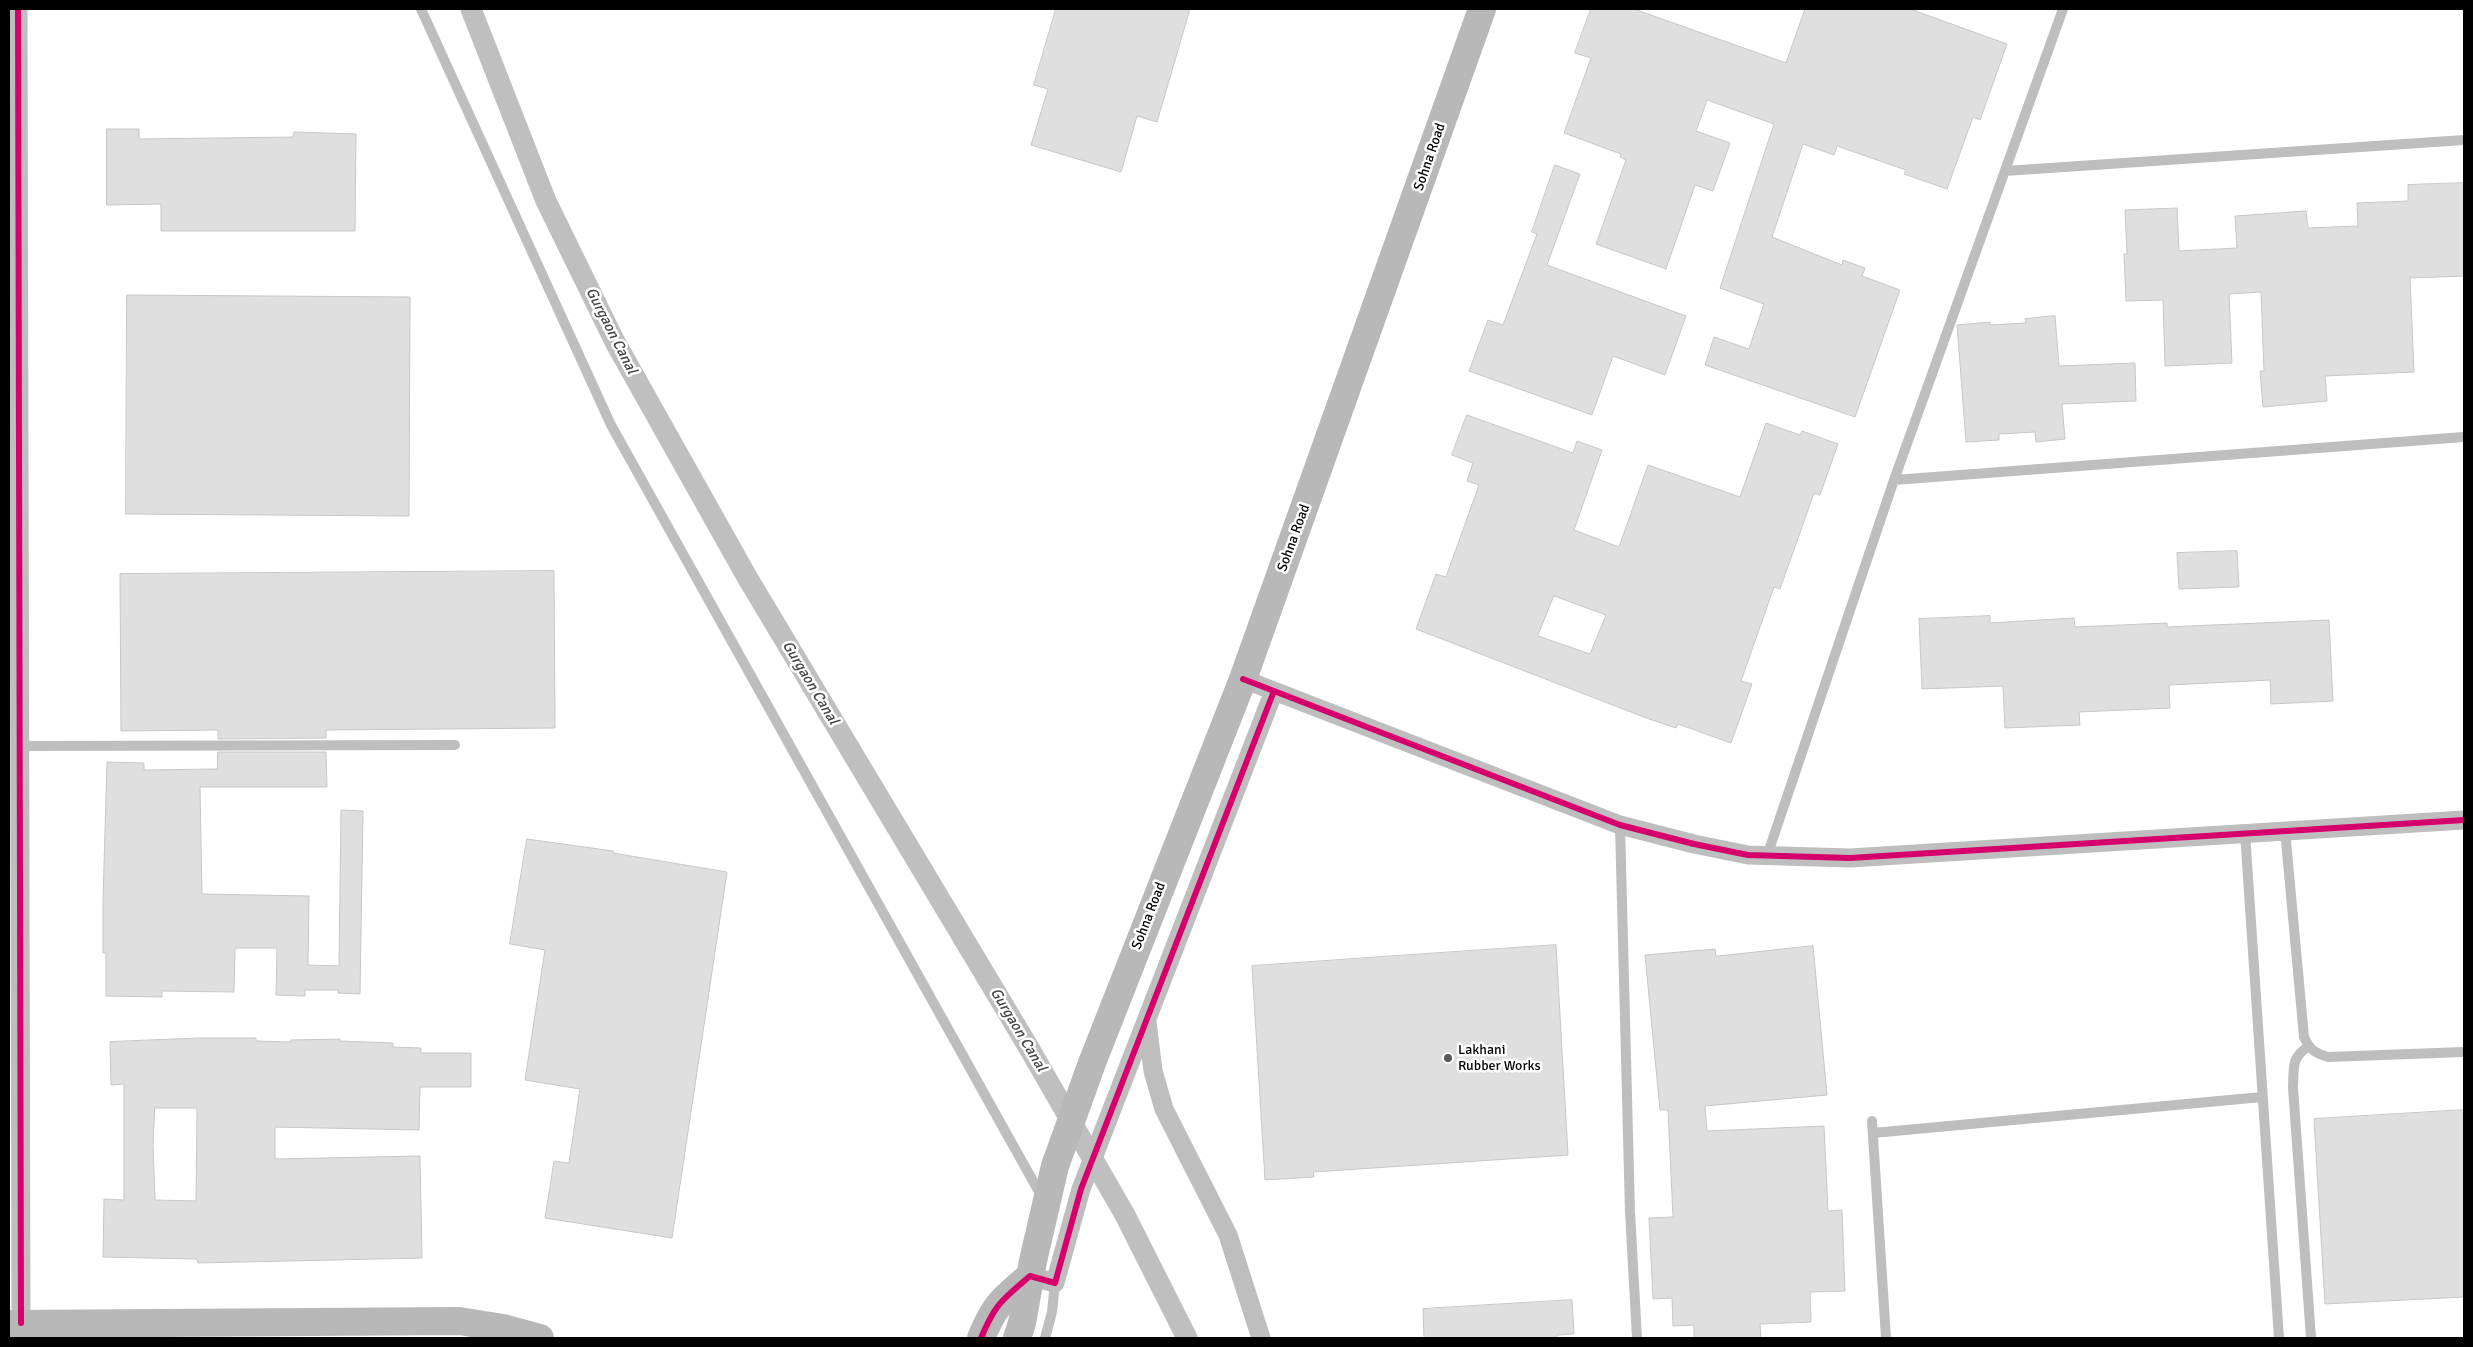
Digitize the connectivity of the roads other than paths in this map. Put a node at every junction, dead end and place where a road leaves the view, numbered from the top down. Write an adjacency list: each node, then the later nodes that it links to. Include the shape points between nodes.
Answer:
1 (18, 9): 9 (street)
2 (421, 9): 26 (lane, via 611,425)
3 (1482, 9): 10 (main road, Sohna Road)
4 (2063, 9): 6 (lane)
5 (2464, 140): 6 (lane)
6 (2004, 171): 8 (lane)
7 (2464, 437): 8 (lane)
8 (1894, 480): 18 (lane)
9 (14, 552): 13 (street)
10 (1244, 678): 11 (street); 26 (main road, Sohna Road, via 1092,1063 1055,1166)
11 (1274, 690): 15 (street); 20 (street)
12 (455, 745): 13 (lane)
13 (20, 746): 19 (street)
14 (2464, 820): 16 (street)
15 (1620, 825): 18 (street, via 1722,850); 35 (lane, via 1630,1212)
16 (2285, 830): 17 (street); 21 (lane, via 2304,1037)
17 (2245, 833): 18 (street, via 1850,858); 23 (lane)
18 (1767, 856)
19 (15, 991): 28 (street)
20 (1147, 1018): 27 (street); 34 (street, via 1153,1071 1164,1109 1228,1235)
21 (2308, 1047): 22 (lane, via 2328,1057); 38 (lane, via 2298,1053 2294,1063 2293,1088)
22 (2464, 1052)
23 (2262, 1097): 25 (lane); 37 (lane)
24 (1872, 1121): 25 (lane)
25 (1873, 1133): 36 (lane)
26 (1046, 1205): 27 (main road, Sohna Road)
27 (1043, 1280): 31 (main road, via 998,1304); 32 (main road, Sohna Road); 33 (lane, via 1052,1312)
28 (15, 1324): 29 (main road)
29 (363, 1330): 30 (main road, via 459,1321)
30 (540, 1338)
31 (982, 1338)
32 (1017, 1338)
33 (1045, 1338)
34 (1261, 1338)
35 (1637, 1338)
36 (1886, 1338)
37 (2279, 1338)
38 (2311, 1338)

